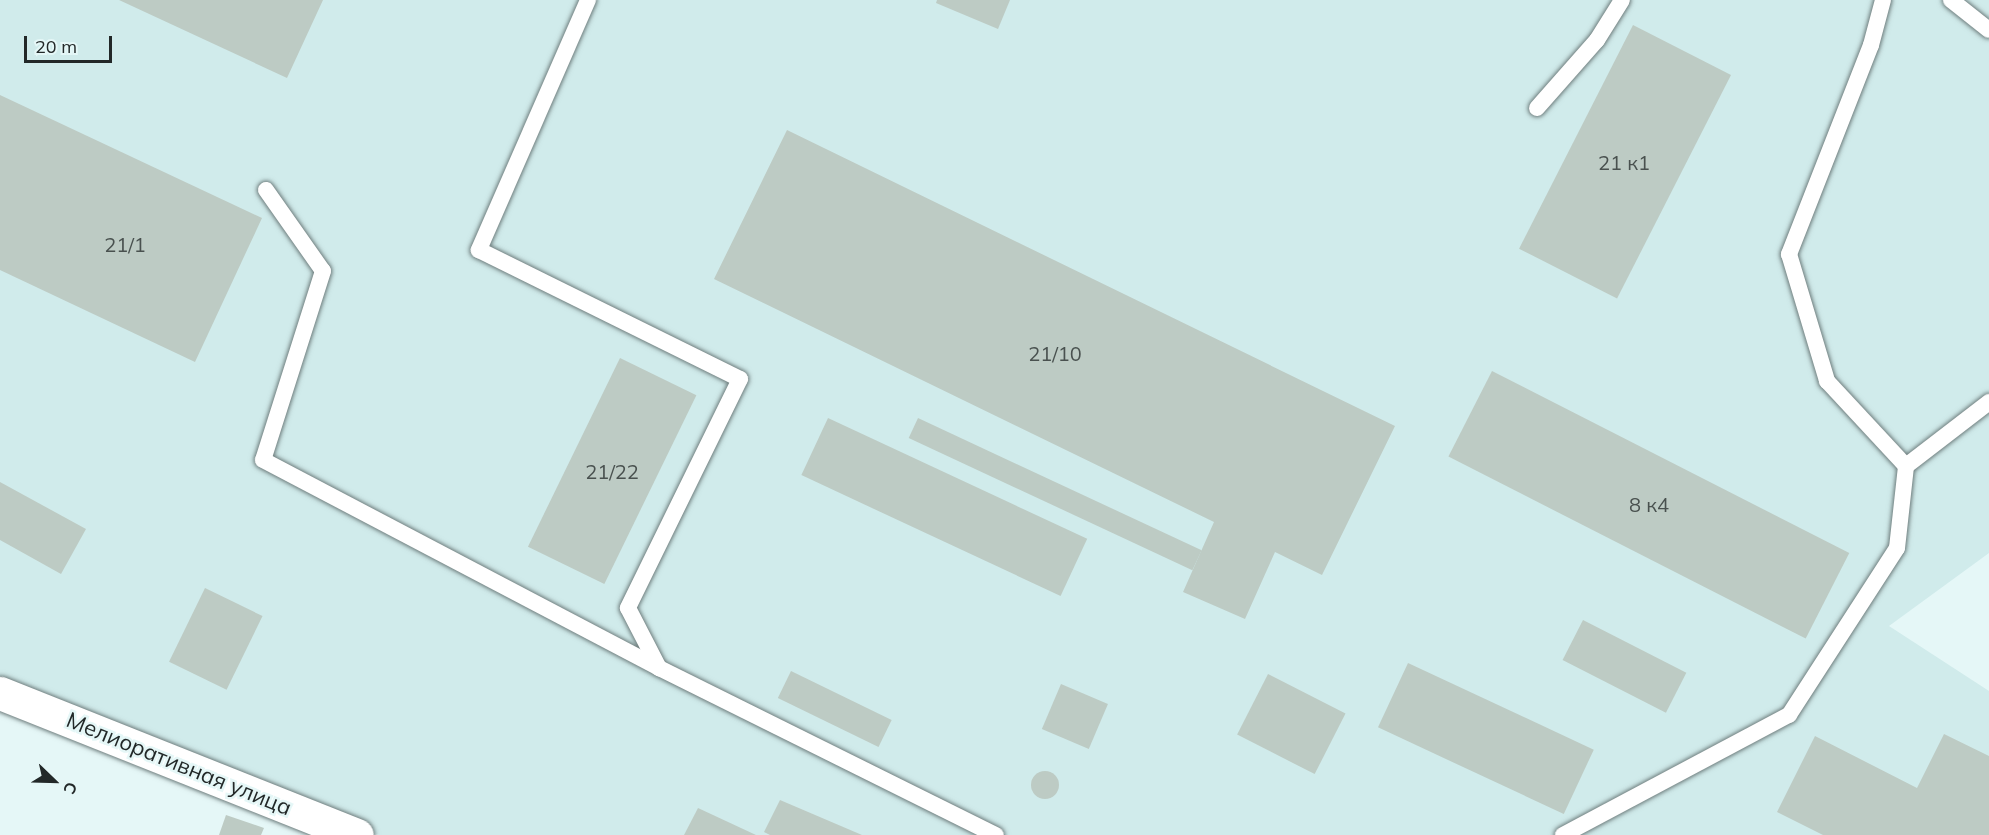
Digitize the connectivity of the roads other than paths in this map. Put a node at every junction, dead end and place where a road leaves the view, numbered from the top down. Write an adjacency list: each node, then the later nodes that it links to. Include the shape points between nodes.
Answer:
1 (588, 0): 10 (lane, via 478,250 740,379 628,608)
2 (1622, 0): 6 (lane, via 1597,40)
3 (1883, 0): 9 (lane, via 1871,45 1789,254 1827,381)
4 (1951, 0): 5 (lane)
5 (1989, 30)
6 (1537, 108)
7 (266, 190): 10 (lane, via 323,271 263,460)
8 (1989, 402): 9 (lane)
9 (1906, 466): 14 (lane, via 1897,548 1789,715)
10 (660, 668): 13 (lane)
11 (0, 693): 12 (street, Мелиоративная улица)
12 (357, 835)
13 (996, 835)
14 (1563, 835)

